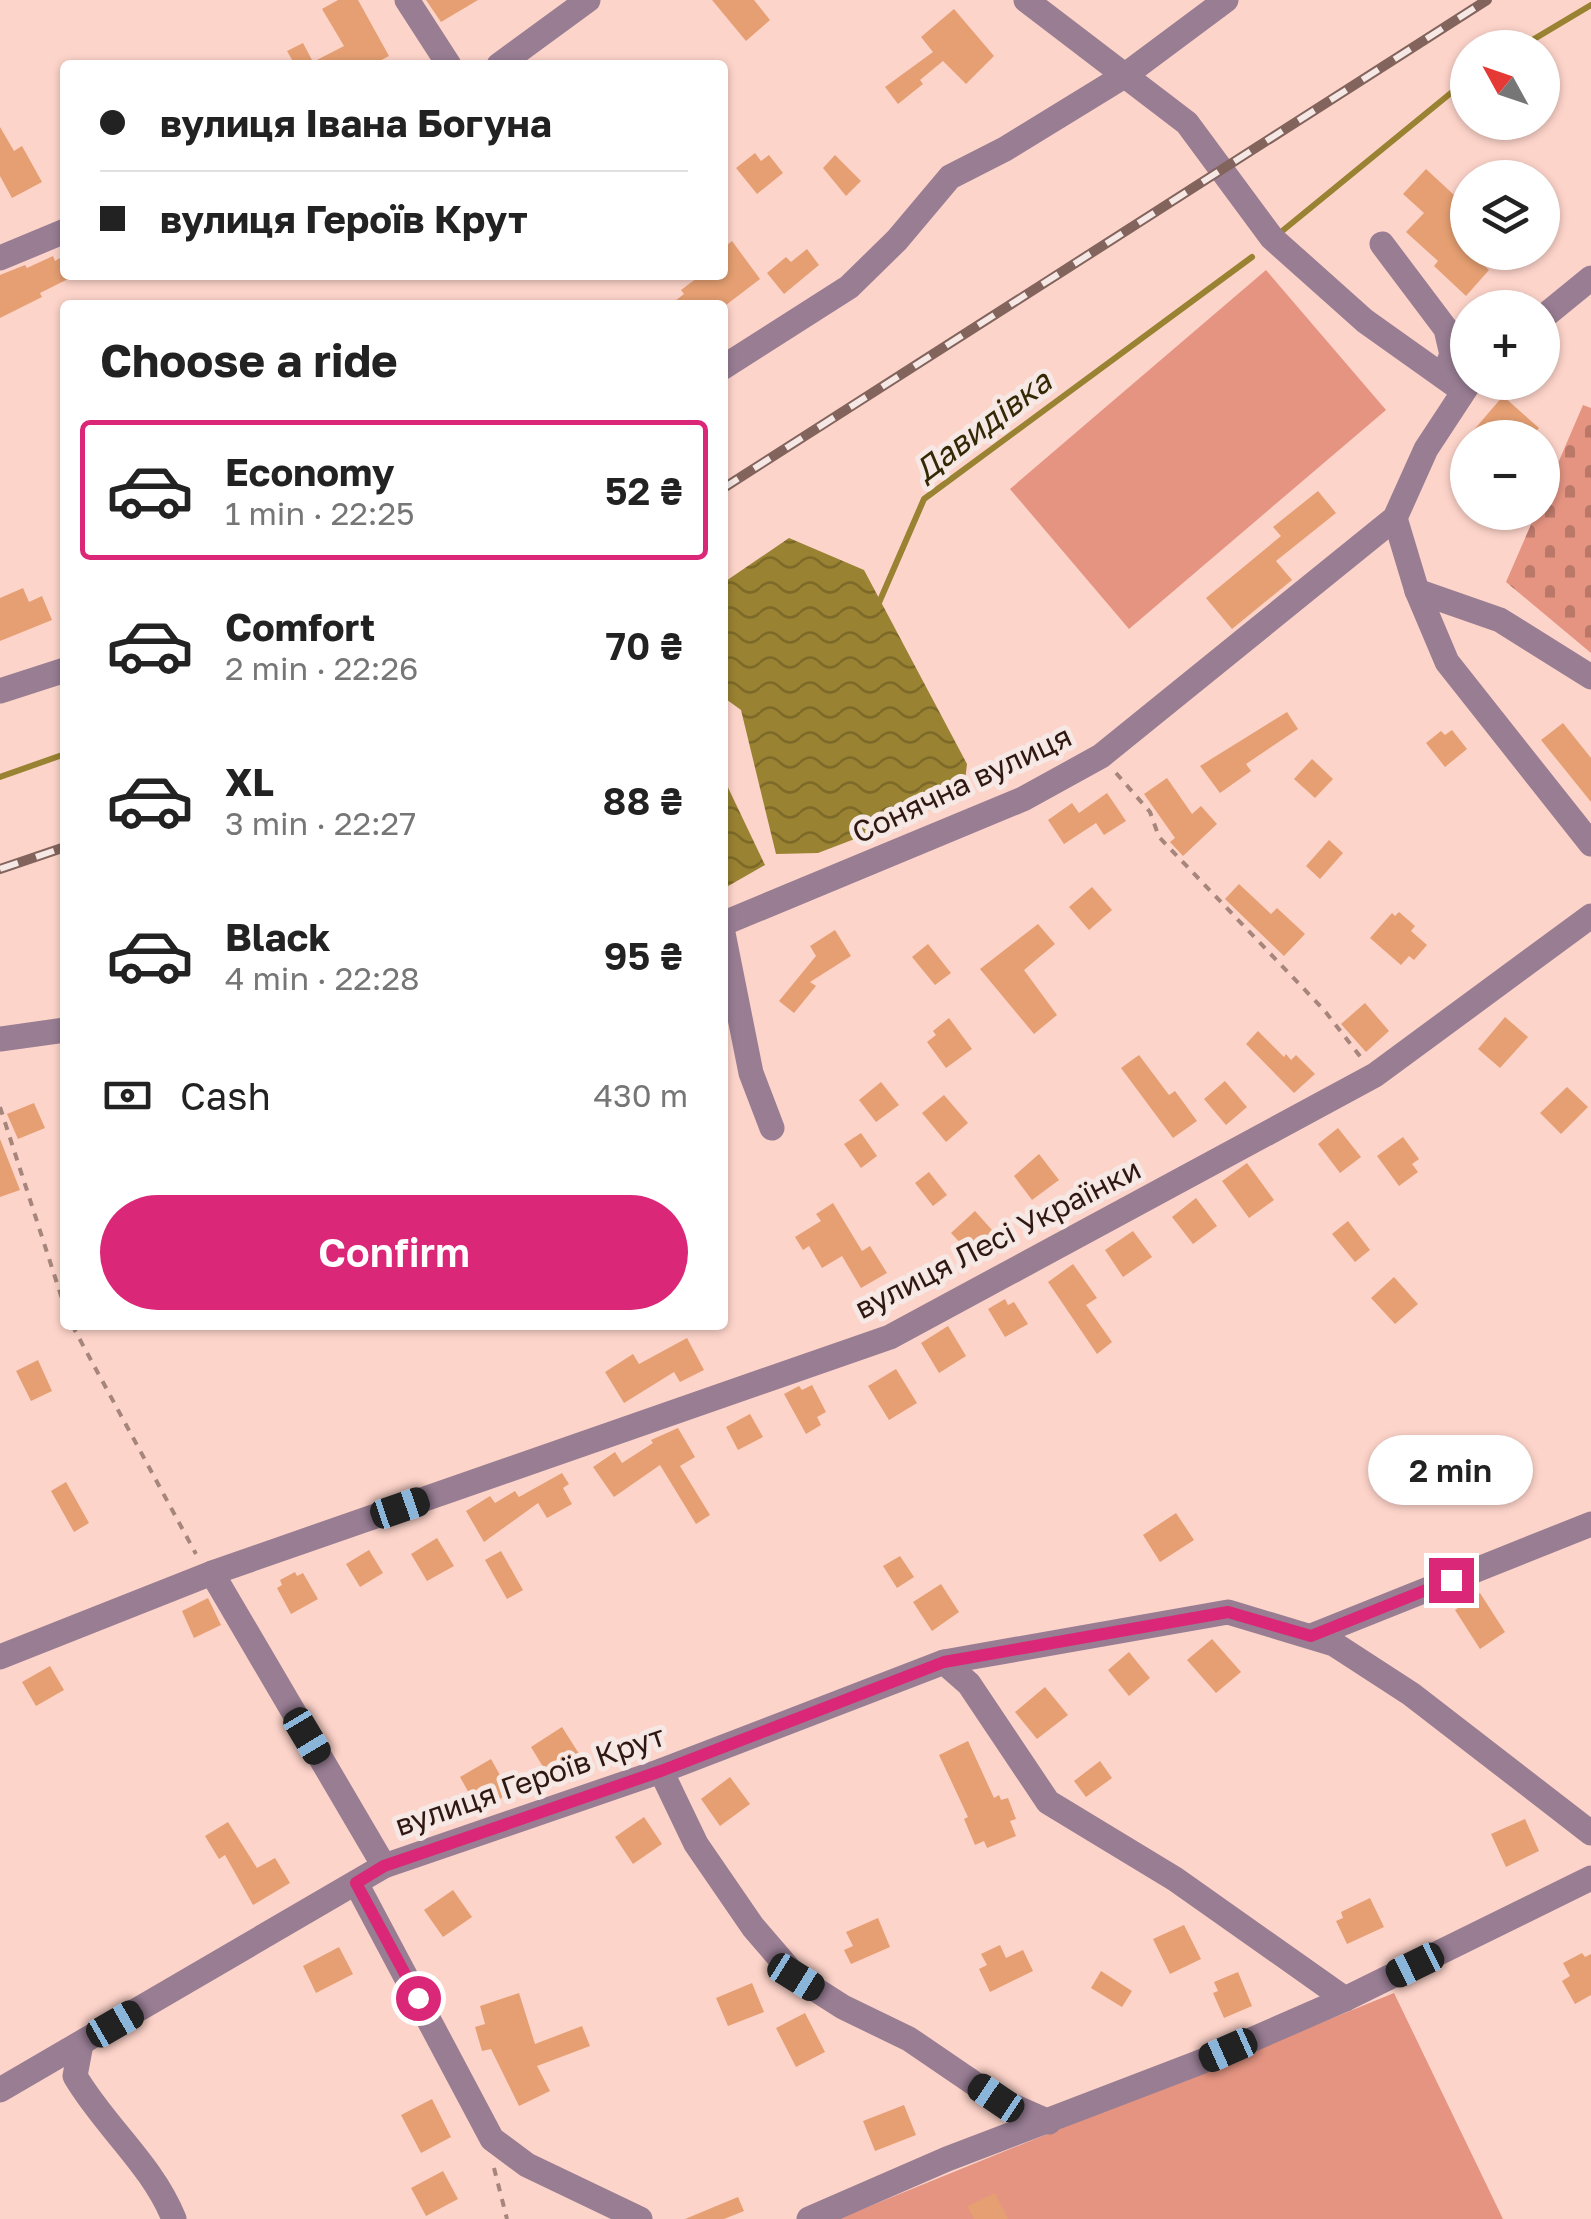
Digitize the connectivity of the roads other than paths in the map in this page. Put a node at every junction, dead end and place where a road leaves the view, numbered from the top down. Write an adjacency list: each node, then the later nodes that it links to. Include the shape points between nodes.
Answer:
1 (407, 0): 5 (street)
2 (588, 0): 6 (street)
3 (1026, 0): 7 (street)
4 (1226, 0): 7 (street)
5 (446, 60)
6 (506, 60)
7 (1124, 76): 14 (street, via 950,177 849,287); 15 (street, via 1187,124 1272,238 1365,321)
8 (60, 232): 10 (street)
9 (1382, 244): 13 (street, via 1446,329)
10 (0, 258)
11 (1591, 278): 12 (street)
12 (1560, 303)
13 (1450, 346)
14 (728, 364)
15 (1450, 377)
16 (1450, 399): 17 (street)
17 (1395, 518): 18 (street); 24 (street, Сонячна вулиця, via 1101,756 1022,800)
18 (1418, 591): 20 (street, via 1500,620); 22 (street, via 1447,662)
19 (60, 672): 21 (street)
20 (1591, 677)
21 (0, 691)
22 (1591, 844)
23 (1591, 916): 30 (street, вулиця Лесі Українки, via 1375,1075 890,1336)
24 (728, 923)
25 (728, 956): 28 (street, via 751,1073)
26 (60, 1031): 27 (street)
27 (0, 1040)
28 (772, 1128)
29 (1591, 1524): 31 (street)
30 (208, 1571): 32 (street, вулиця Лесі Українки); 36 (street)
31 (1311, 1636): 33 (street, вулиця Героїв Крут, via 1228,1612); 35 (street, вулиця Героїв Крут, via 1411,1694)
32 (0, 1656)
33 (944, 1662): 34 (street, вулиця Героїв Крут); 39 (street, via 969,1684 1048,1802 1175,1879)
34 (661, 1771): 36 (street, вулиця Героїв Крут); 42 (street, via 696,1844 796,1977 909,2039 996,2098)
35 (1591, 1833)
36 (384, 1866): 38 (street, вулиця Героїв Крут)
37 (1591, 1878): 39 (street)
38 (356, 1883): 40 (street, вулиця Героїв Крут); 44 (street, via 492,2138 527,2165)
39 (1345, 1999): 42 (street)
40 (81, 2044): 41 (street, вулиця Героїв Крут); 43 (street, via 75,2076 165,2196)
41 (0, 2090)
42 (1049, 2122): 45 (street)
43 (174, 2219)
44 (640, 2219)
45 (809, 2219)

